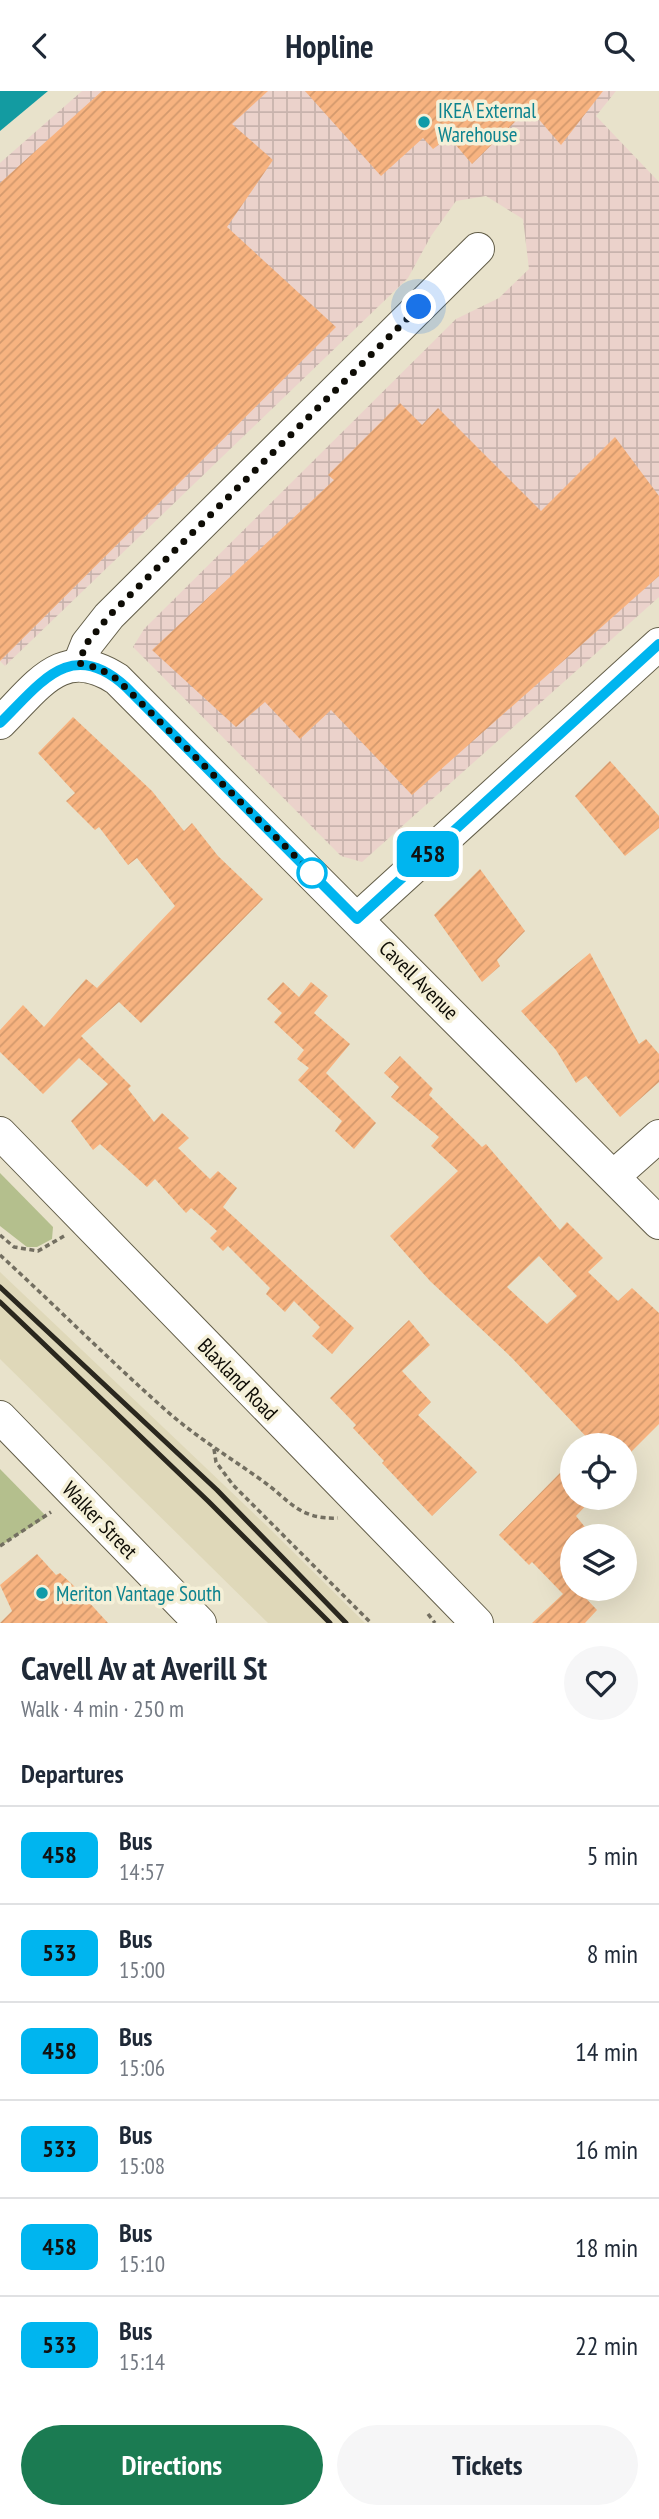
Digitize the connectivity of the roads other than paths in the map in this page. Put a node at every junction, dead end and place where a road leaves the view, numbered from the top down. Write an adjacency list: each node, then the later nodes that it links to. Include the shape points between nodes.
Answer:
1 (478, 249): 3 (street, via 109,616 86,644)
2 (659, 645): 5 (street)
3 (79, 663): 4 (street, via 54,671); 5 (street, Cavell Avenue, via 117,679)
4 (0, 723)
5 (357, 919): 8 (street, Cavell Avenue)
6 (0, 1133): 12 (street, Blaxland Road)
7 (659, 1136): 8 (street)
8 (614, 1177): 9 (street, Cavell Avenue)
9 (659, 1223)
10 (0, 1417): 11 (street, Walker Street)
11 (201, 1623)
12 (477, 1623)

